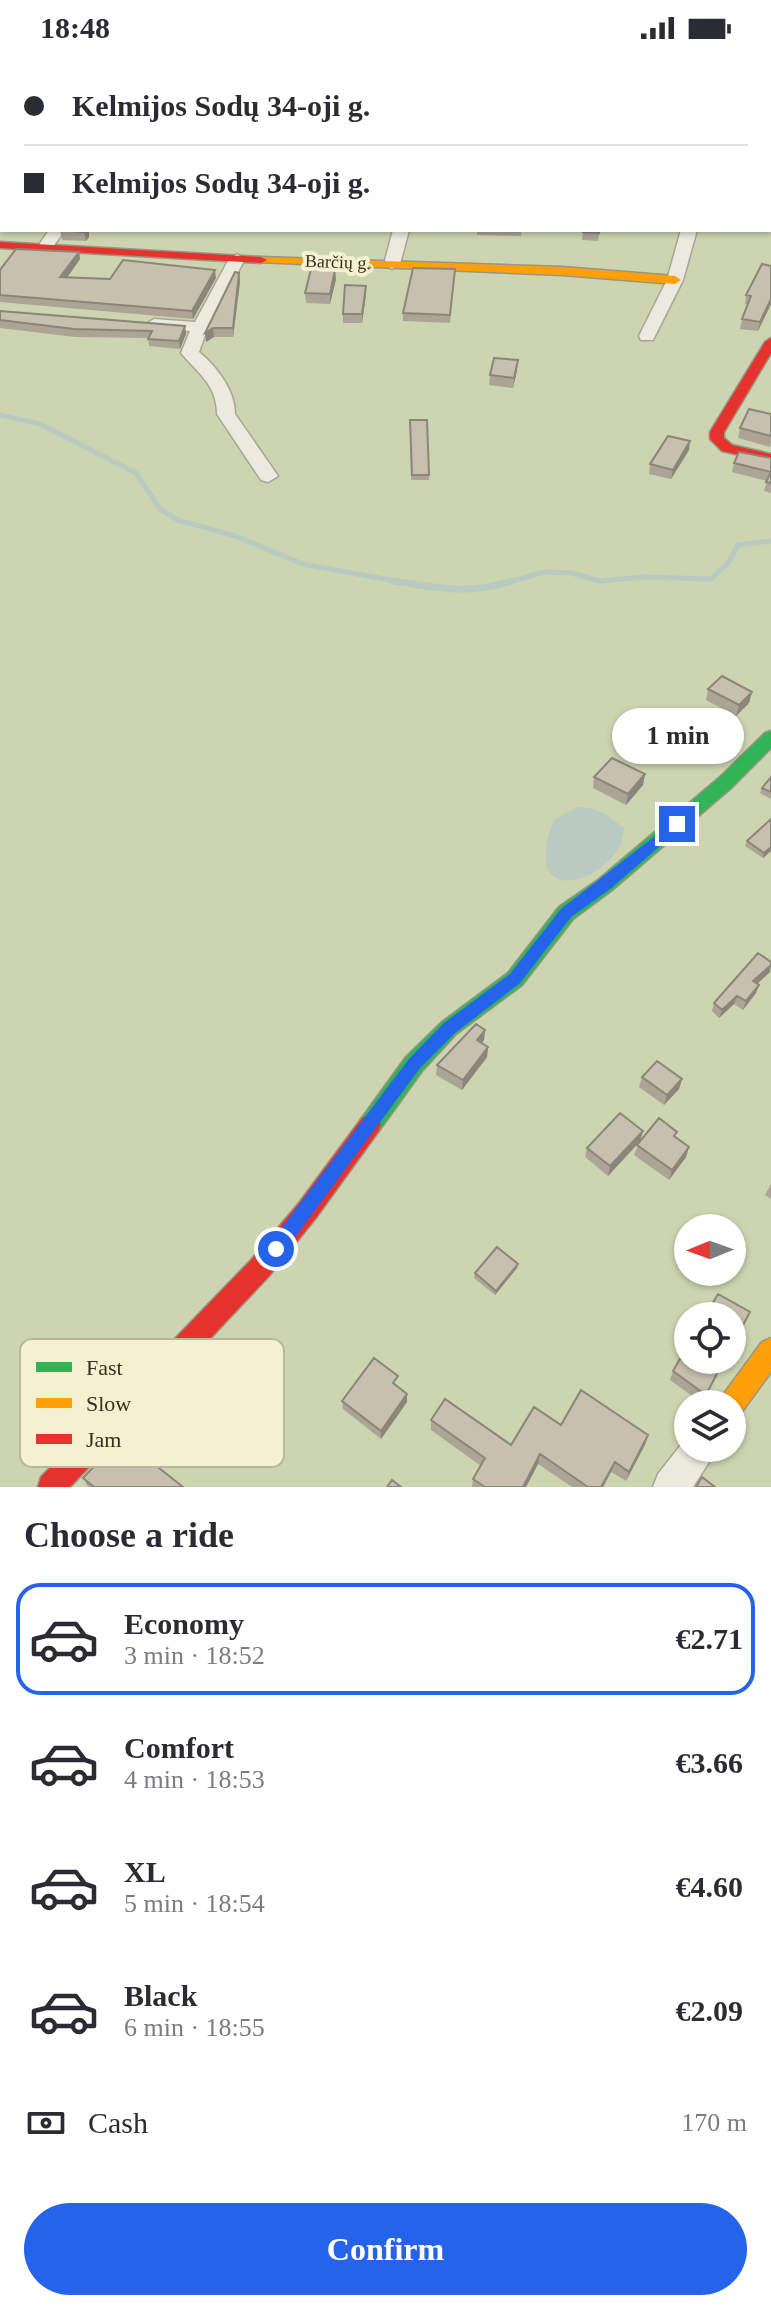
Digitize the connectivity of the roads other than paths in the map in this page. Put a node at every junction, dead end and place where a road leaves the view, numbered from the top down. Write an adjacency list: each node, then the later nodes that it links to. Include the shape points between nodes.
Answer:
1 (56, 232): 5 (street)
2 (400, 232): 7 (street)
3 (688, 232): 8 (street)
4 (0, 245): 5 (street, Barčių g.)
5 (45, 248): 6 (street, Barčių g.)
6 (237, 259): 7 (street, Barčių g.); 10 (street)
7 (392, 264): 8 (street, Barčių g.)
8 (675, 280): 11 (street)
9 (137, 323): 10 (street)
10 (200, 327): 14 (street, via 190,353 208,368 226,402 226,414)
11 (647, 336)
12 (771, 342): 13 (street, via 717,439 727,448)
13 (771, 458)
14 (268, 476)
15 (771, 737): 16 (street, via 725,783 566,913 515,979 449,1028 423,1055 307,1211)
16 (192, 1339)
17 (771, 1351): 18 (street)
18 (742, 1390)
19 (690, 1462): 22 (street)
20 (70, 1467): 21 (street)
21 (51, 1487)
22 (671, 1487)

